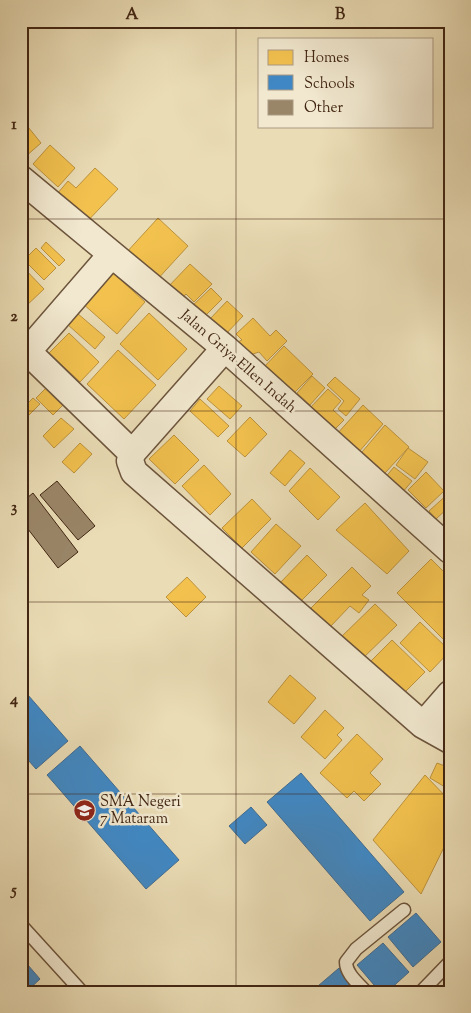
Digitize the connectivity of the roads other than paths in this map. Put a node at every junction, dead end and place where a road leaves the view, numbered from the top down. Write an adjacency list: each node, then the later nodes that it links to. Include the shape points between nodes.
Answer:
1 (21, 179): 2 (street, Jalan Griya Ellen Indah)
2 (111, 255): 3 (street, Jalan Griya Ellen Indah); 4 (street)
3 (225, 348): 5 (street); 6 (street, Jalan Griya Ellen Indah)
4 (25, 356): 5 (street)
5 (132, 453): 8 (street, via 130,461 134,472)
6 (450, 550)
7 (450, 694): 8 (street)
8 (423, 725): 9 (street)
9 (450, 740)
10 (404, 910): 14 (lane, via 356,949 346,962 350,974)
11 (21, 925): 13 (lane)
12 (450, 962): 15 (lane)
13 (82, 992)
14 (366, 992)
15 (421, 992)

